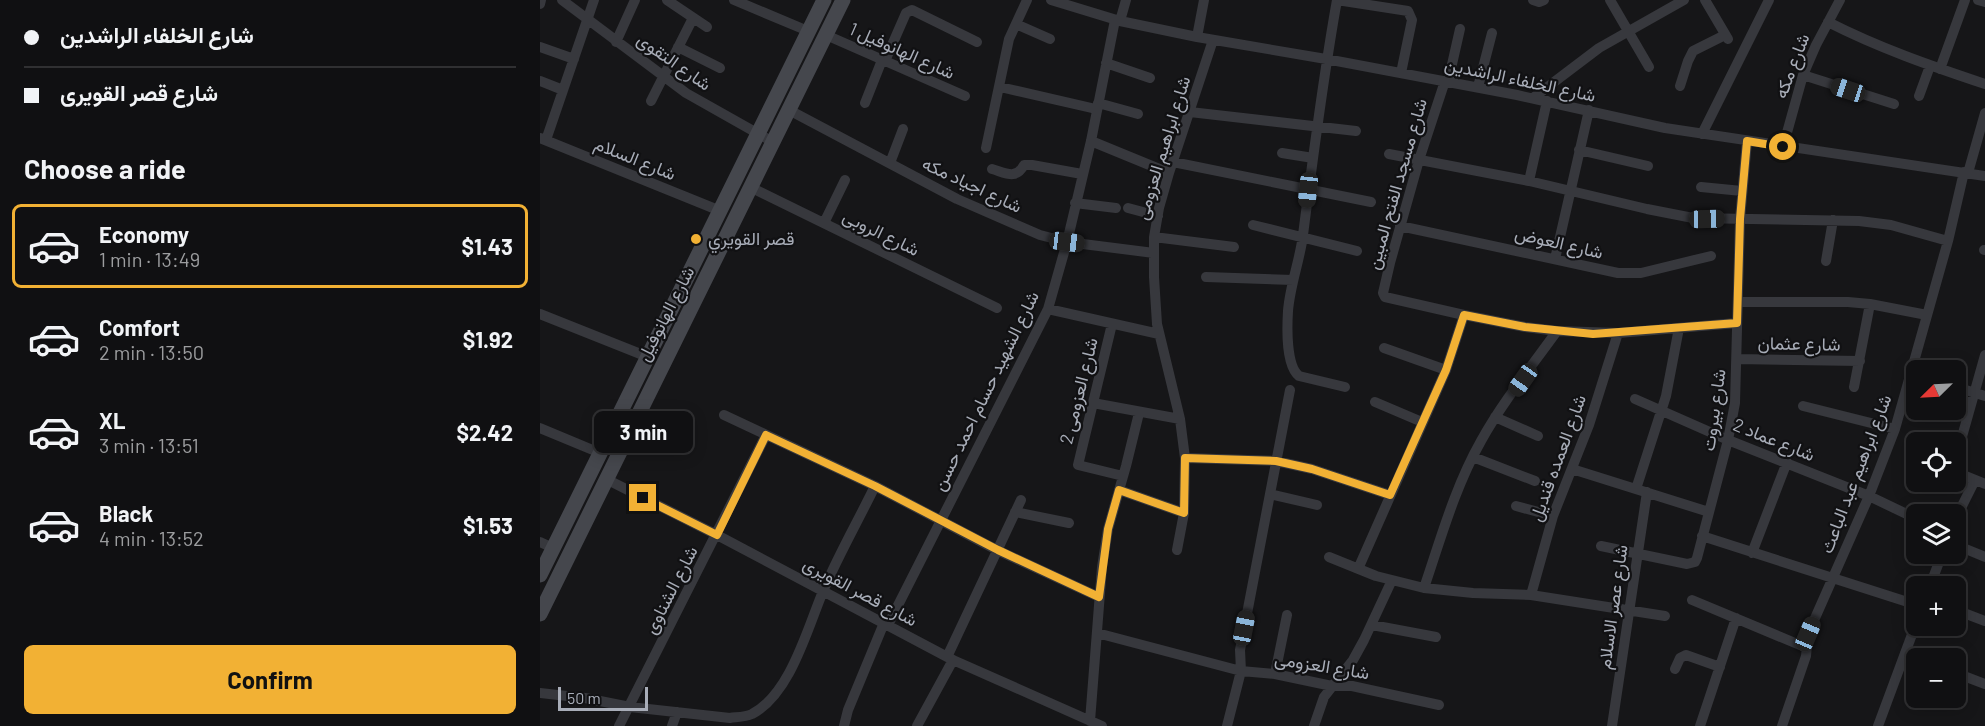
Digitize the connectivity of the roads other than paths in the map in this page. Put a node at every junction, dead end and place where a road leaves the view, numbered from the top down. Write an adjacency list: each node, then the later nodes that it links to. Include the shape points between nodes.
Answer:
1 (562, 0): 24 (street, شارع التقوى)
2 (594, 0): 24 (street)
3 (635, 0): 37 (street)
4 (667, 0): 23 (street)
5 (734, 0): 30 (street)
6 (824, 0): 30 (street, شارع الهانوفيل)
7 (843, 0): 33 (street, شارع الهانوفيل)
8 (1027, 0): 27 (street)
9 (1052, 0): 25 (street, شارع الخلفاء الراشدين)
10 (1126, 0): 25 (street, شارع الشهيد حسام احمد حسن)
11 (1204, 0): 34 (street)
12 (1337, 0): 42 (street); 48 (street, via 1408,11 1412,20)
13 (1534, 0): 14 (street)
14 (1544, 0)
15 (1610, 0): 31 (street)
16 (1684, 0): 31 (street)
17 (1706, 0): 55 (street, via 1727,38 1693,51)
18 (1769, 0): 76 (street)
19 (1840, 0): 26 (street, شارع مكه)
20 (1965, 0): 46 (street)
21 (1978, 0): 22 (street)
22 (1985, 2)
23 (693, 18): 28 (street); 40 (street)
24 (587, 19): 37 (street, شارع التقوى); 41 (street)
25 (1117, 21): 34 (street, شارع الخلفاء الراشدين); 44 (street, شارع الشهيد حسام احمد حسن)
26 (1828, 22): 46 (street, via 1863,40); 49 (street, شارع مكه)
27 (1016, 24): 35 (street); 56 (street, via 1009,39)
28 (707, 27)
29 (1460, 29): 53 (street, شارع مسجد الفتح المبين)
30 (808, 31): 75 (street, شارع الهانوفيل)
31 (1628, 32): 45 (street); 61 (street, via 1576,64)
32 (1492, 33): 57 (street)
33 (826, 35): 43 (street, شارع الهانوفيل 1); 67 (street, شارع الهانوفيل)
34 (1197, 37): 36 (street, شارع الخلفاء الراشدين)
35 (1050, 39)
36 (1213, 40): 42 (street, شارع الخلفاء الراشدين); 69 (street, شارع ابراهيم العزومى)
37 (616, 42): 50 (street, شارع التقوى)
38 (977, 42): 43 (street, via 912,10 906,13)
39 (540, 47): 41 (street)
40 (678, 47): 47 (street); 50 (street)
41 (574, 59): 58 (street)
42 (1326, 59): 48 (street, شارع الخلفاء الراشدين); 72 (street)
43 (884, 61): 59 (street, شارع الهانوفيل 1); 64 (street)
44 (1106, 63): 51 (street); 66 (street, شارع الشهيد حسام احمد حسن)
45 (1649, 67)
46 (1935, 67): 54 (street); 60 (street)
47 (720, 69)
48 (1401, 73): 53 (street, شارع الخلفاء الراشدين)
49 (1803, 75): 65 (street); 81 (street, شارع مكه)
50 (664, 76): 62 (street); 75 (street, شارع التقوى)
51 (1150, 78)
52 (540, 81): 58 (street)
53 (1447, 81): 57 (street, شارع الخلفاء الراشدين); 87 (street, شارع مسجد الفتح المبين)
54 (1985, 84)
55 (1680, 86)
56 (1000, 87): 66 (street); 82 (street)
57 (1478, 87): 61 (street, شارع الخلفاء الراشدين)
58 (563, 90): 77 (street)
59 (965, 96)
60 (1919, 96)
61 (1533, 98): 63 (street, شارع الخلفاء الراشدين)
62 (651, 101)
63 (1547, 101): 68 (street, شارع الخلفاء الراشدين); 96 (street)
64 (865, 103)
65 (1894, 104)
66 (1097, 106): 71 (street); 78 (street, شارع الشهيد حسام احمد حسن)
67 (789, 110): 80 (street, شارع الهانوفيل); 88 (street, شارع اجياد مكه)
68 (1589, 110): 76 (street, شارع الخلفاء الراشدين); 83 (street)
69 (1190, 112): 72 (street); 90 (street, شارع ابراهيم العزومى)
70 (1985, 113): 92 (street, شارع ابراهيم عبد الباعث)
71 (1138, 114)
72 (1317, 126): 74 (street); 86 (street)
73 (903, 129): 88 (street)
74 (1356, 131)
75 (757, 134): 80 (street, شارع التقوى); 106 (street, شارع الهانوفيل)
76 (1702, 135): 79 (street, شارع الخلفاء الراشدين)
77 (543, 139): 106 (street, شارع السلام)
78 (1091, 141): 90 (street); 93 (street, شارع الشهيد حسام احمد حسن)
79 (1747, 141): 81 (street, شارع الخلفاء الراشدين); 101 (street, شارع بيروت)
80 (773, 142): 97 (street, شارع الهانوفيل)
81 (1783, 147): 92 (street, شارع الخلفاء الراشدين)
82 (986, 148)
83 (1579, 150): 89 (street); 100 (street)
84 (1282, 153): 86 (street)
85 (1389, 154): 87 (street)
86 (1312, 158): 99 (street)
87 (1419, 160): 96 (street); 112 (street, شارع مسجد الفتح المبين)
88 (890, 164): 116 (street, شارع اجياد مكه, via 957,199 1040,235)
89 (1648, 166)
90 (1171, 167): 99 (street); 107 (street, شارع ابراهيم العزومى)
91 (992, 169): 93 (street, via 1016,175 1024,165 1032,165)
92 (1966, 173): 94 (street, شارع الخلفاء الراشدين); 115 (street, شارع ابراهيم عبد الباعث)
93 (1082, 174): 103 (street, شارع الشهيد حسام احمد حسن)
94 (1985, 176)
95 (845, 180): 110 (street)
96 (1529, 181): 100 (street)
97 (752, 188): 110 (street, شارع الروبى); 174 (street, شارع الهانوفيل)
98 (1701, 188): 101 (street)
99 (1308, 190): 102 (street); 114 (street)
100 (1570, 191): 108 (street, via 1693,218); 121 (street)
101 (1742, 191): 108 (street, شارع بيروت)
102 (1371, 202)
103 (1076, 203): 104 (street); 116 (street, شارع الشهيد حسام احمد حسن)
104 (1116, 208)
105 (1128, 208): 107 (street)
106 (718, 210): 140 (street, شارع الهانوفيل)
107 (1158, 216): 113 (street, شارع ابراهيم العزومى)
108 (1740, 219): 109 (street); 125 (street, شارع بيروت)
109 (1833, 220): 115 (street, via 1891,225); 122 (street)
110 (824, 223): 127 (street, شارع الروبى)
111 (1253, 225): 114 (street)
112 (1400, 226): 121 (street, شارع العوض); 130 (street, شارع مسجد الفتح المبين, via 1385,297)
113 (1154, 237): 117 (street); 119 (street, شارع ابراهيم العزومى)
114 (1303, 237): 118 (street); 124 (street)
115 (1948, 241): 131 (street, شارع ابراهيم عبد الباعث)
116 (1067, 242): 119 (street, شارع اجياد مكه); 128 (street, شارع الشهيد حسام احمد حسن)
117 (1234, 247)
118 (1357, 251)
119 (1154, 252): 137 (street, شارع ابراهيم العزومى)
120 (1711, 256): 121 (street, شارع العوض, via 1630,274)
121 (1556, 259)
122 (1826, 261)
123 (1206, 277): 124 (street)
124 (1293, 280): 145 (street, via 1288,312 1294,372)
125 (1738, 302): 126 (street); 132 (street, شارع بيروت)
126 (1870, 304): 131 (street); 143 (street)
127 (997, 308)
128 (1048, 309): 133 (street); 192 (street, شارع الشهيد حسام احمد حسن)
129 (540, 314): 140 (street)
130 (1464, 315): 135 (street); 144 (street)
131 (1926, 315): 142 (street, شارع ابراهيم عبد الباعث)
132 (1737, 323): 134 (street); 141 (street, شارع بيروت)
133 (1112, 324): 137 (street); 152 (street, شارع العزومى 2)
134 (1679, 328): 136 (street); 154 (street, شارع عصر الاسلام)
135 (1557, 331): 136 (street); 157 (street)
136 (1618, 333): 171 (street, شارع العمده قنديل)
137 (1159, 334): 158 (street, شارع ابراهيم العزومى)
138 (1384, 348): 144 (street)
139 (1985, 355): 148 (street)
140 (648, 357): 166 (street, شارع الهانوفيل)
141 (1737, 359): 143 (street, شارع عثمان); 165 (street, شارع بيروت)
142 (1917, 360)
143 (1860, 361): 146 (street)
144 (1446, 370): 159 (street)
145 (1345, 387)
146 (1854, 387)
147 (1290, 390): 169 (street)
148 (1980, 394): 162 (street)
149 (1906, 398): 161 (street, شارع ابراهيم عبد الباعث)
150 (1635, 399): 154 (street, شارع عماد 2)
151 (1375, 402): 159 (street)
152 (1093, 403): 155 (street); 172 (street, شارع العزومى 2, via 1078,465)
153 (1803, 406): 161 (street)
154 (1661, 410): 165 (street, شارع عماد 2); 179 (street, شارع عصر الاسلام)
155 (1138, 413): 158 (street); 172 (street)
156 (724, 415): 163 (street)
157 (1495, 417): 164 (street); 167 (street)
158 (1180, 419): 168 (street, شارع ابراهيم العزومى)
159 (1422, 422): 181 (street)
160 (540, 428): 166 (street)
161 (1895, 429): 182 (street, شارع ابراهيم عبد الباعث)
162 (1966, 432)
163 (766, 435): 177 (street); 194 (street, شارع الشناوى)
164 (1538, 436)
165 (1728, 440): 170 (street, شارع عماد 2); 188 (street, شارع بيروت)
166 (600, 453): 196 (street, شارع الهانوفيل)
167 (1473, 457): 175 (street); 209 (street)
168 (1185, 458): 169 (street); 189 (street, شارع ابراهيم العزومى)
169 (1276, 461): 180 (street); 181 (street)
170 (1786, 462): 182 (street, شارع عماد 2); 201 (street)
171 (1572, 469): 179 (street); 191 (street, شارع العمده قنديل)
172 (1123, 476): 178 (street)
173 (1966, 476): 176 (street)
174 (606, 479): 194 (street, شارع قصر القويرى); 216 (street, شارع الهانوفيل)
175 (1535, 481)
176 (1980, 482): 184 (street)
177 (875, 486): 192 (street); 210 (street)
178 (1119, 490): 189 (street); 212 (street, via 1108,529)
179 (1641, 490): 188 (street); 202 (street, شارع عصر الاسلام)
180 (1270, 494): 185 (street); 232 (street, via 1240,650)
181 (1390, 495): 205 (street)
182 (1869, 496): 190 (street, شارع عماد 2); 207 (street, شارع ابراهيم عبد الباعث)
183 (1021, 500): 187 (street)
184 (1965, 504)
185 (1317, 505)
186 (1516, 506): 191 (street)
187 (1015, 512): 193 (street); 199 (street)
188 (1709, 512): 195 (street, شارع بيروت)
189 (1184, 513): 200 (street, شارع ابراهيم العزومى)
190 (1906, 514)
191 (1553, 516): 211 (street, شارع العمده قنديل)
192 (942, 520): 199 (street); 222 (street, شارع الشهيد حسام احمد حسن)
193 (1069, 523)
194 (717, 535): 210 (street, شارع قصر القويرى); 239 (street, شارع الشناوى)
195 (1702, 536): 201 (street, شارع ابراهيم عبد الباعث); 202 (street, شارع بيروت, via 1697,558 1691,564)
196 (547, 545): 206 (street, شارع الهانوفيل)
197 (1601, 546): 202 (street)
198 (1966, 549): 204 (street)
199 (998, 550): 212 (street); 229 (street)
200 (1177, 550)
201 (1752, 553): 207 (street, شارع ابراهيم عبد الباعث)
202 (1637, 554): 215 (street, شارع عصر الاسلام)
203 (1329, 557): 205 (street)
204 (1985, 557)
205 (1358, 569): 208 (street)
206 (540, 575)
207 (1832, 579): 214 (street, شارع ابراهيم عبد الباعث); 227 (street, شارع ابراهيم عبد الباعث, via 1808,634)
208 (1392, 580): 209 (street); 223 (street)
209 (1424, 588): 211 (street)
210 (823, 591): 222 (street, شارع قصر القويرى); 241 (street, via 793,665 782,684)
211 (1531, 596): 215 (street)
212 (1099, 597): 224 (street)
213 (1692, 600): 220 (street)
214 (1906, 602)
215 (1629, 611): 219 (street); 251 (street, شارع عصر الاسلام)
216 (540, 614)
217 (1966, 614): 221 (street)
218 (1287, 615): 233 (street)
219 (1665, 616)
220 (1736, 618): 227 (street); 230 (street)
221 (1985, 621)
222 (886, 624): 229 (street, شارع قصر القويرى); 246 (street, شارع الشهيد حسام احمد حسن)
223 (1372, 625): 226 (street); 236 (street, via 1353,660)
224 (1097, 633): 232 (street, شارع العزومى); 242 (street)
225 (1911, 636): 228 (street)
226 (1436, 637)
227 (1807, 648): 253 (street, شارع ابراهيم عبد الباعث)
228 (1905, 653): 254 (street)
229 (950, 659): 242 (street, شارع قصر القويرى); 247 (street)
230 (1720, 667): 231 (street, via 1686,656 1680,658); 252 (street)
231 (1675, 669)
232 (1241, 671): 233 (street, شارع العزومى); 249 (street)
233 (1275, 674): 236 (street, شارع العزومى)
234 (1966, 677): 235 (street)
235 (1985, 684)
236 (1332, 686): 238 (street, شارع العزومى, via 1352,686); 250 (street)
237 (540, 693): 239 (street)
238 (1439, 705)
239 (630, 707): 240 (street); 243 (street, شارع الشناوى)
240 (677, 712): 241 (street, via 730,718); 244 (street)
241 (754, 713): 245 (street)
242 (1090, 721): 248 (street, شارع قصر القويرى)
243 (619, 726)
244 (672, 726)
245 (751, 726)
246 (844, 726)
247 (917, 726)
248 (1102, 726)
249 (1227, 726)
250 (1314, 726)
251 (1612, 726)
252 (1700, 726)
253 (1782, 726)
254 (1880, 726)

